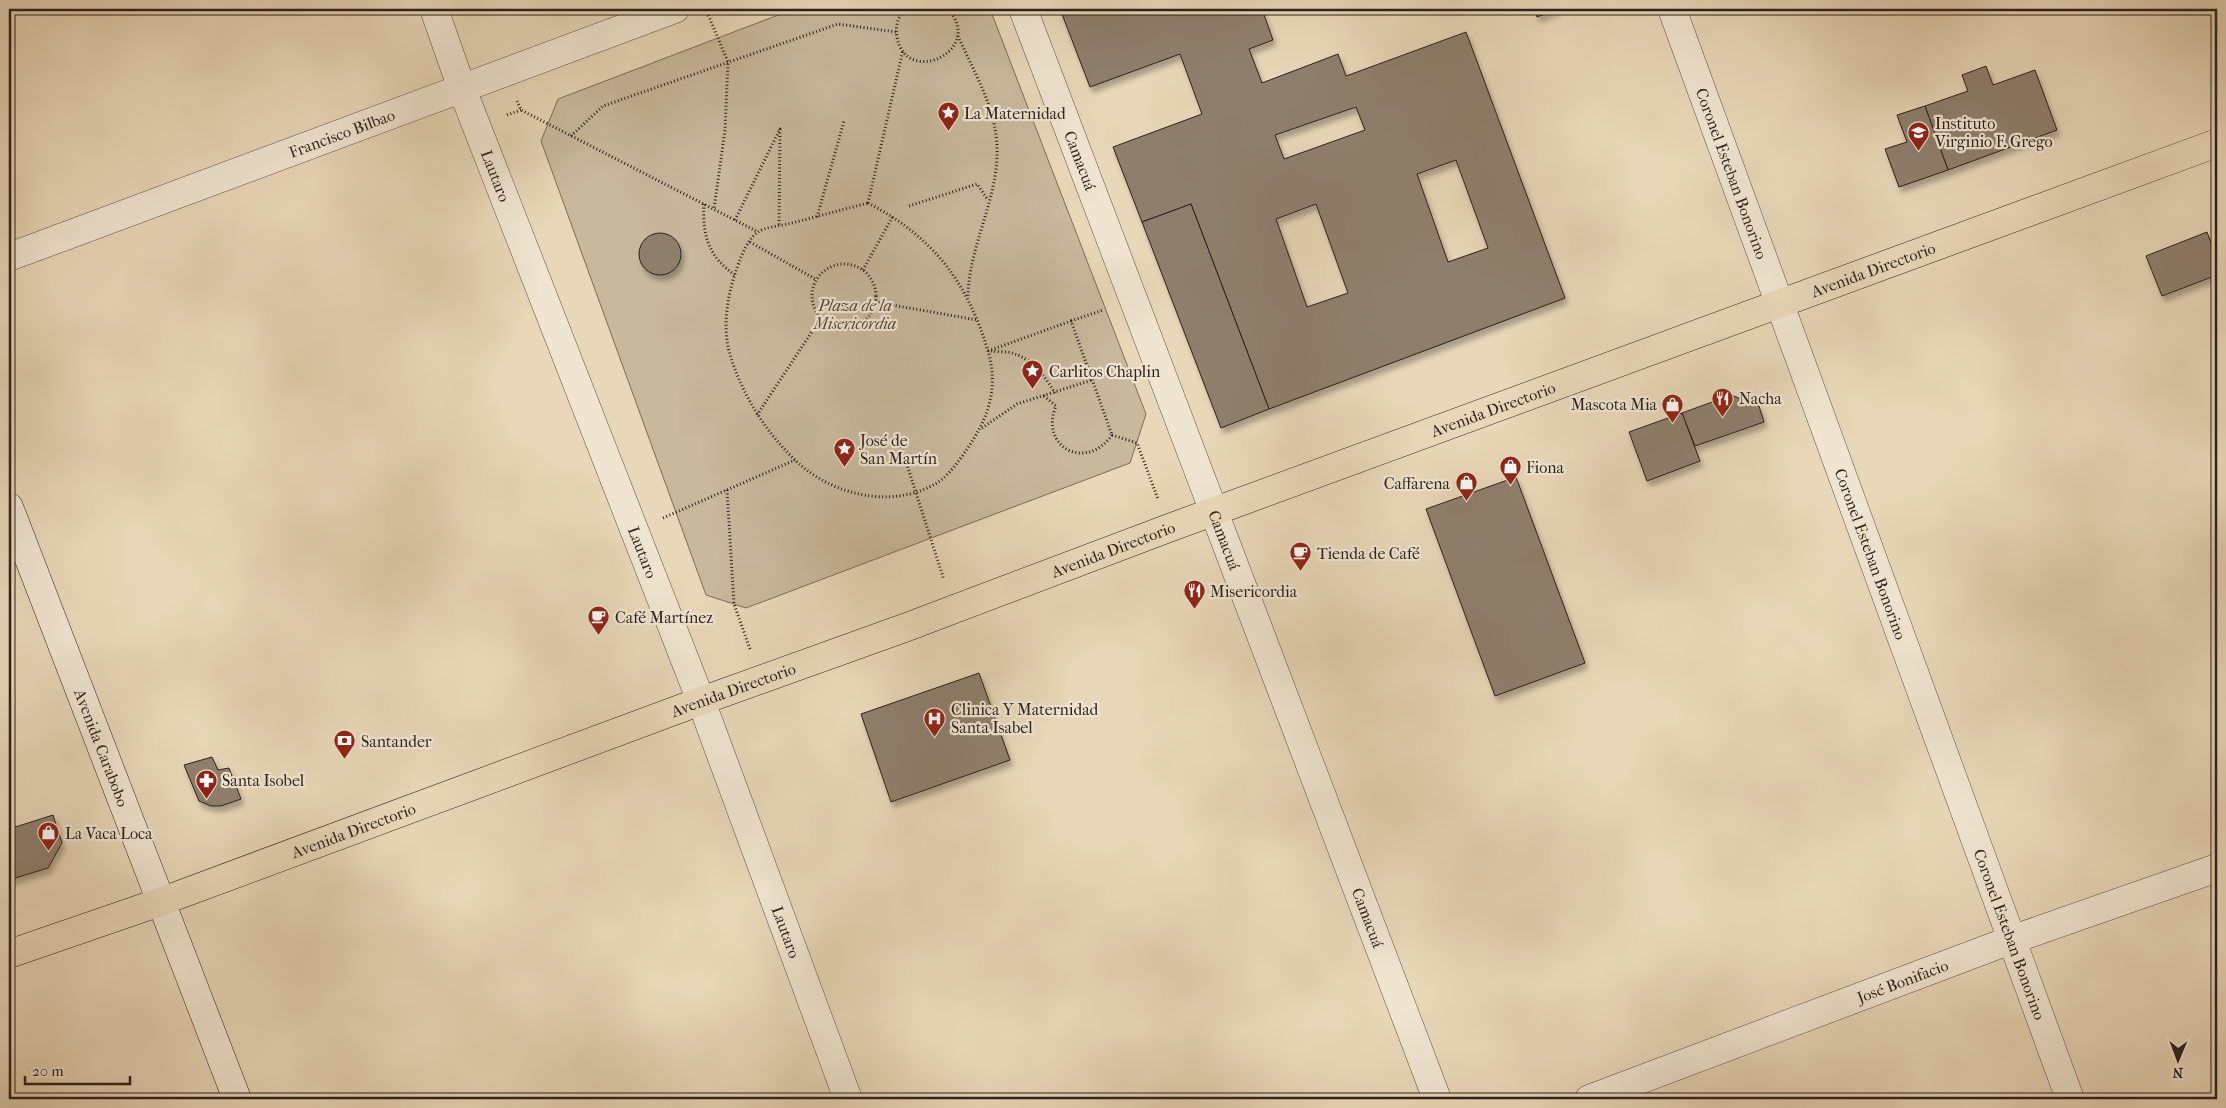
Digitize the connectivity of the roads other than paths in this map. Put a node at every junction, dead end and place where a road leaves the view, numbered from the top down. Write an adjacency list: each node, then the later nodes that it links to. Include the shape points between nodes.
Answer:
1 (434, 9): 5 (street, Lautaro)
2 (675, 9): 5 (street, Francisco Bilbao)
3 (1023, 9): 10 (street, Camacuá)
4 (1672, 9): 8 (street, Coronel Esteban Bonorino)
5 (462, 89): 7 (street, Francisco Bilbao); 11 (street, Lautaro)
6 (2217, 143): 8 (main road, Avenida Directorio)
7 (9, 257)
8 (1782, 303): 10 (main road, Avenida Directorio); 14 (street, Coronel Esteban Bonorino)
9 (9, 508): 13 (street, Avenida Carabobo)
10 (1214, 512): 11 (main road, Avenida Directorio); 18 (street, Camacuá)
11 (701, 701): 13 (main road, Avenida Directorio); 17 (street, Lautaro)
12 (2217, 868): 14 (street, José Bonifacio)
13 (160, 902): 15 (main road, Avenida Directorio); 16 (street, Avenida Carabobo)
14 (2011, 940): 19 (street, José Bonifacio); 20 (street, Coronel Esteban Bonorino)
15 (9, 954)
16 (237, 1099)
17 (848, 1099)
18 (1437, 1099)
19 (1589, 1099)
20 (2070, 1099)

